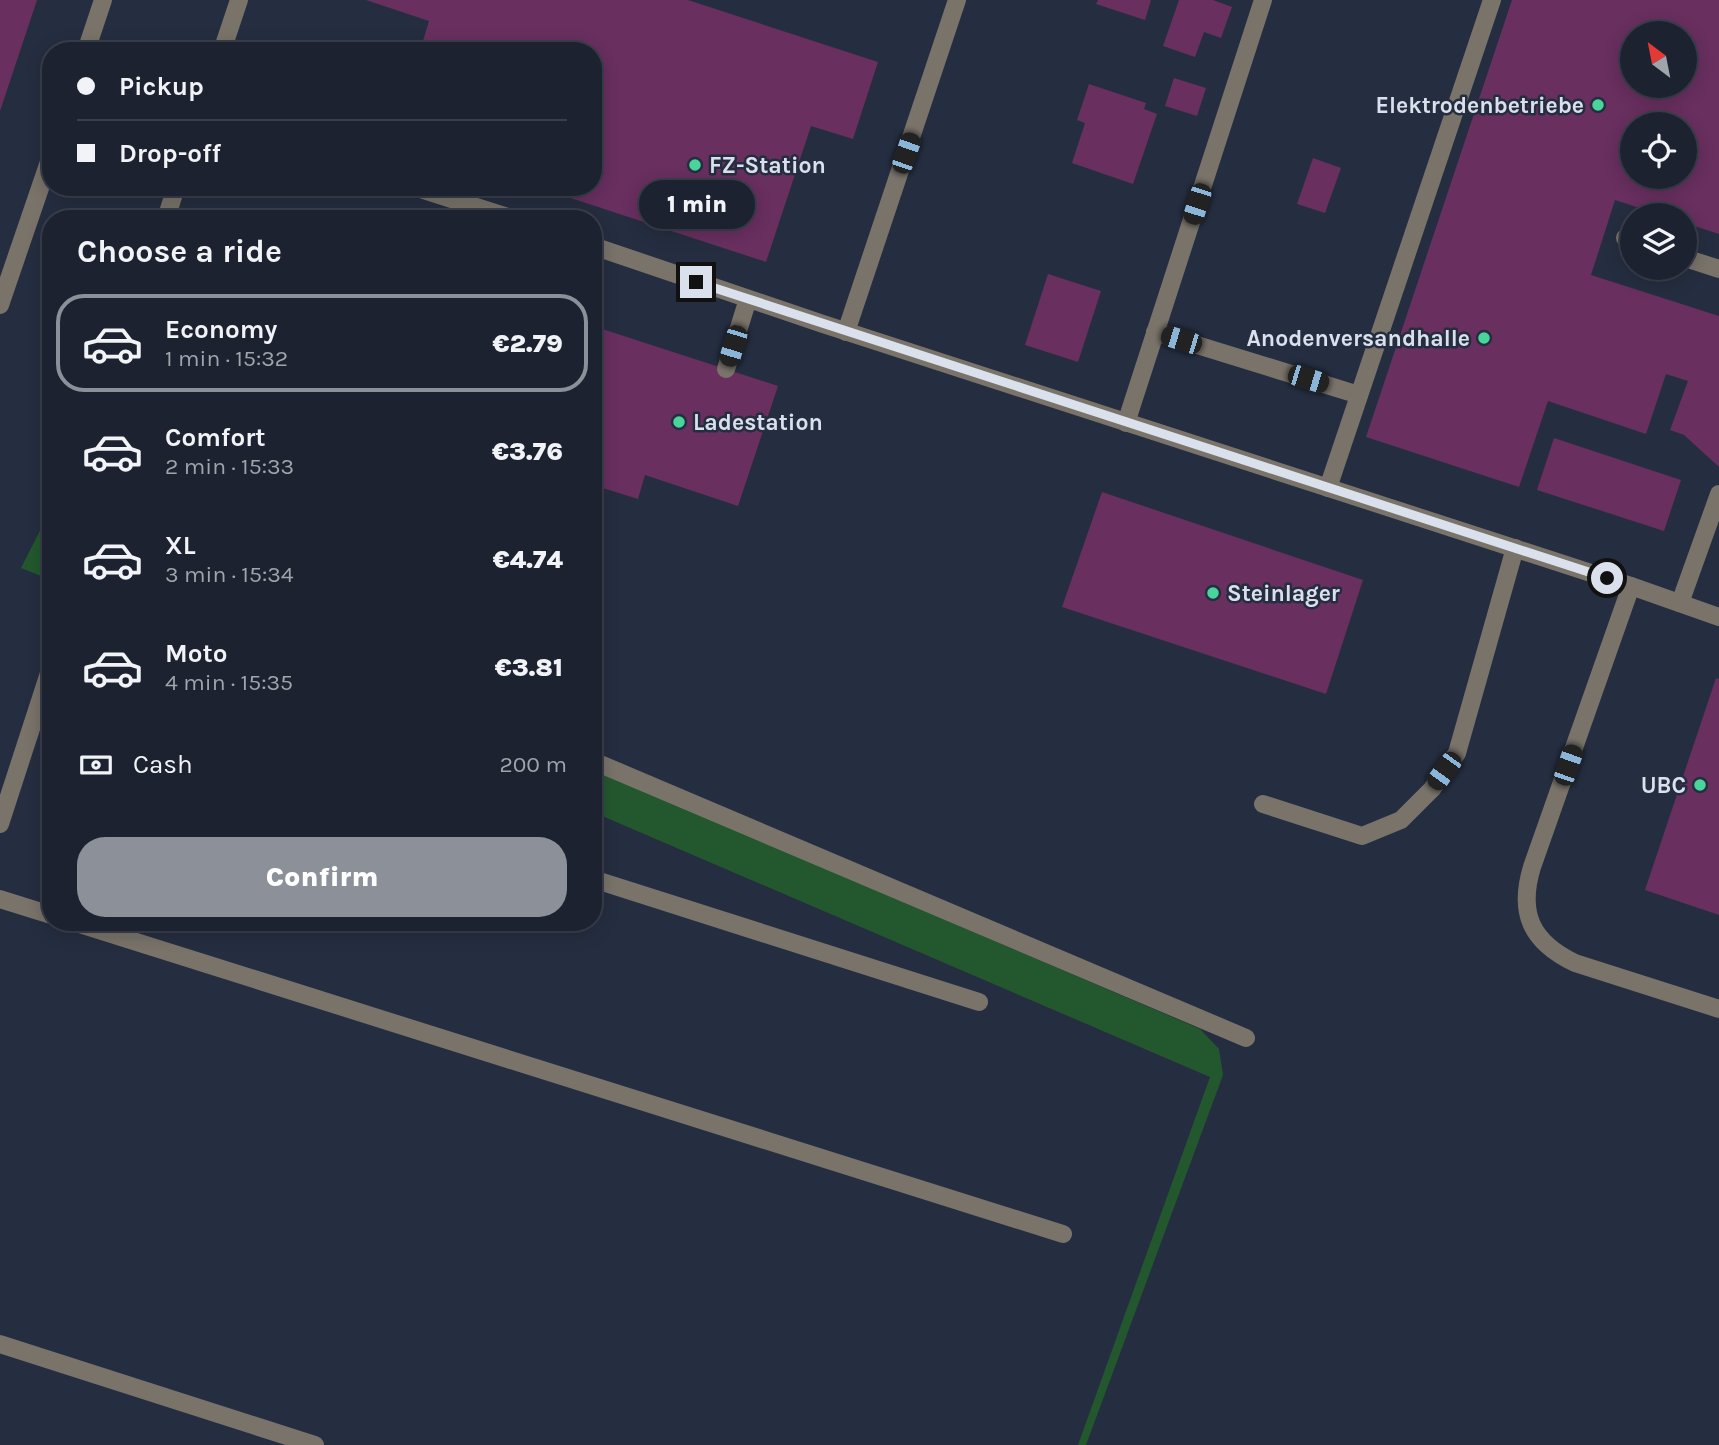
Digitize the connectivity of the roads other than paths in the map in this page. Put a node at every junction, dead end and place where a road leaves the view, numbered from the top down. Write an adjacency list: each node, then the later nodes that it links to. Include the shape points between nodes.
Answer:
1 (103, 0): 6 (lane)
2 (239, 0): 7 (lane)
3 (957, 0): 16 (lane)
4 (1263, 0): 17 (lane)
5 (1492, 0): 19 (lane)
6 (89, 42)
7 (225, 42)
8 (42, 182): 15 (lane)
9 (442, 196): 10 (lane)
10 (485, 210)
11 (602, 249): 14 (lane)
12 (1697, 262): 13 (lane)
13 (1719, 269)
14 (748, 299): 16 (lane); 18 (lane)
15 (0, 305)
16 (846, 332): 20 (lane)
17 (1156, 332): 19 (lane); 20 (lane)
18 (726, 369)
19 (1359, 395): 21 (lane)
20 (1126, 423): 21 (lane)
21 (1328, 488): 23 (lane)
22 (1719, 495): 25 (lane)
23 (1514, 548): 24 (lane); 29 (lane, via 1457,753 1409,813 1362,836)
24 (1631, 586): 25 (lane); 36 (lane, via 1532,867 1526,907 1536,933 1560,956)
25 (1680, 603): 26 (lane)
26 (1719, 617)
27 (42, 712): 30 (lane)
28 (602, 765): 37 (lane)
29 (1263, 804)
30 (0, 824)
31 (602, 882): 35 (lane)
32 (0, 899): 33 (lane)
33 (42, 912)
34 (102, 931): 38 (lane)
35 (979, 1002)
36 (1719, 1009)
37 (1246, 1038)
38 (1063, 1234)
39 (0, 1344): 40 (lane)
40 (315, 1445)

